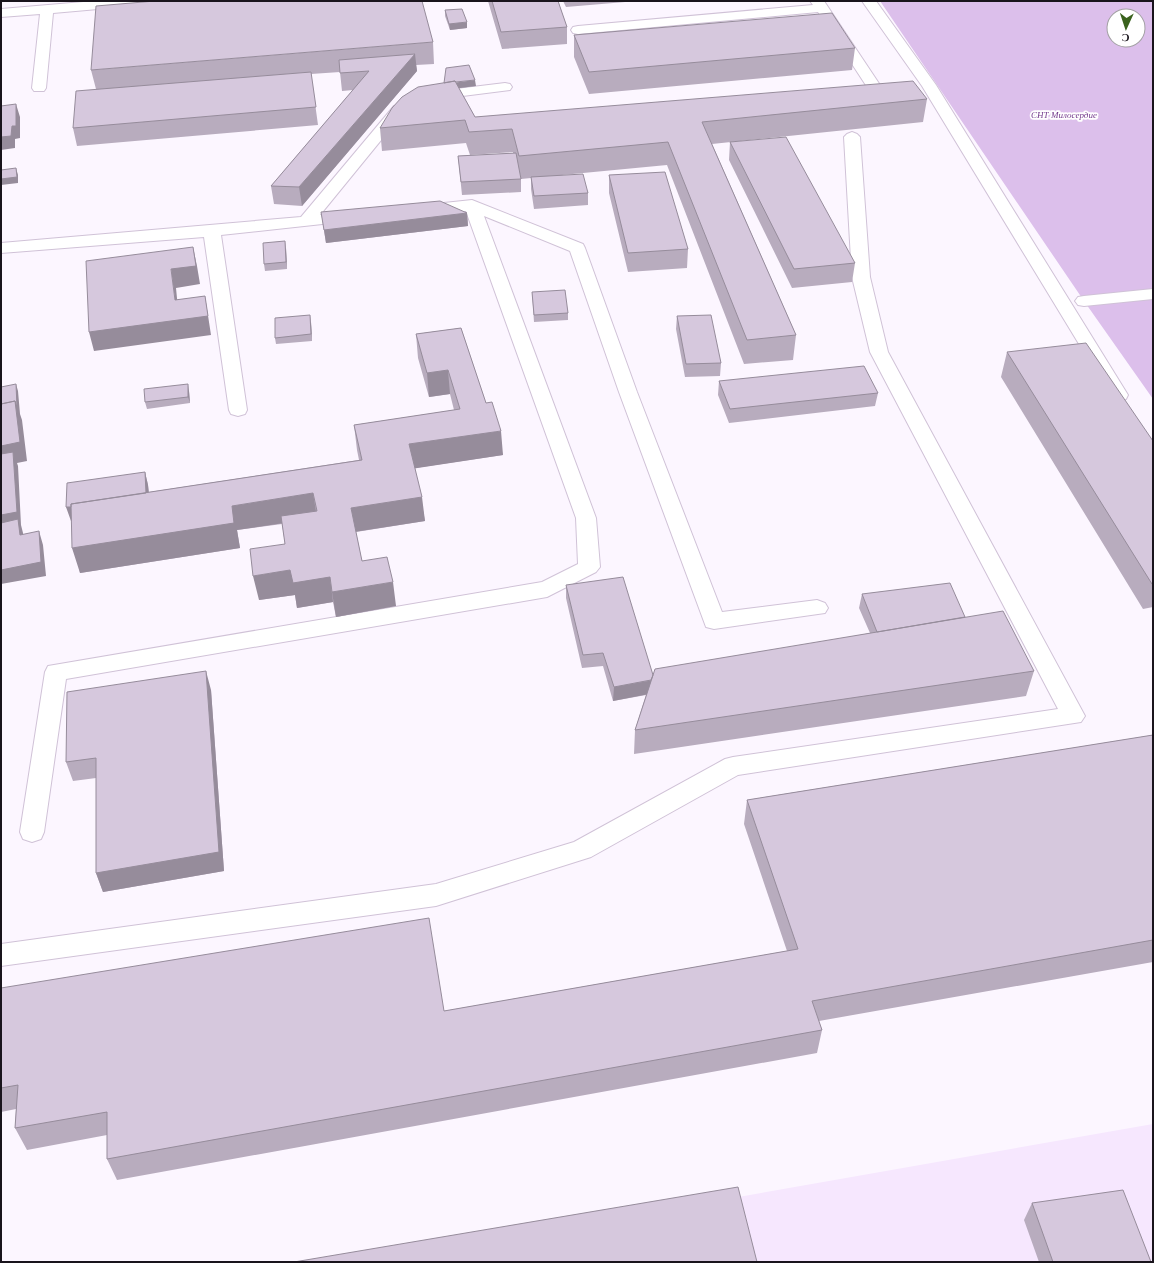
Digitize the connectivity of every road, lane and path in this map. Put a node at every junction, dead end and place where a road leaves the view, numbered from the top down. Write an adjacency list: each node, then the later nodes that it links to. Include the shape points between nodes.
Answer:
1 (143, 1): 4 (lane)
2 (869, 1): 19 (lane, via 929,85)
3 (820, 5): 6 (lane); 9 (lane, via 879,94)
4 (47, 9): 5 (lane); 8 (lane)
5 (1, 13)
6 (578, 30)
7 (506, 87): 14 (lane, via 412,98)
8 (39, 88)
9 (848, 96)
10 (852, 137): 23 (lane, via 861,277 879,352 1073,716 733,766 582,850 436,895)
11 (472, 205): 12 (lane); 21 (lane, via 577,248 714,621); 22 (lane, via 586,518 589,567 547,589 56,672)
12 (409, 212)
13 (369, 216): 14 (lane)
14 (306, 222): 15 (lane)
15 (212, 231): 16 (lane); 20 (lane)
16 (1, 248)
17 (1153, 294): 18 (lane)
18 (1084, 301)
19 (1128, 409)
20 (238, 410)
21 (817, 608)
22 (32, 832)
23 (1, 955)

